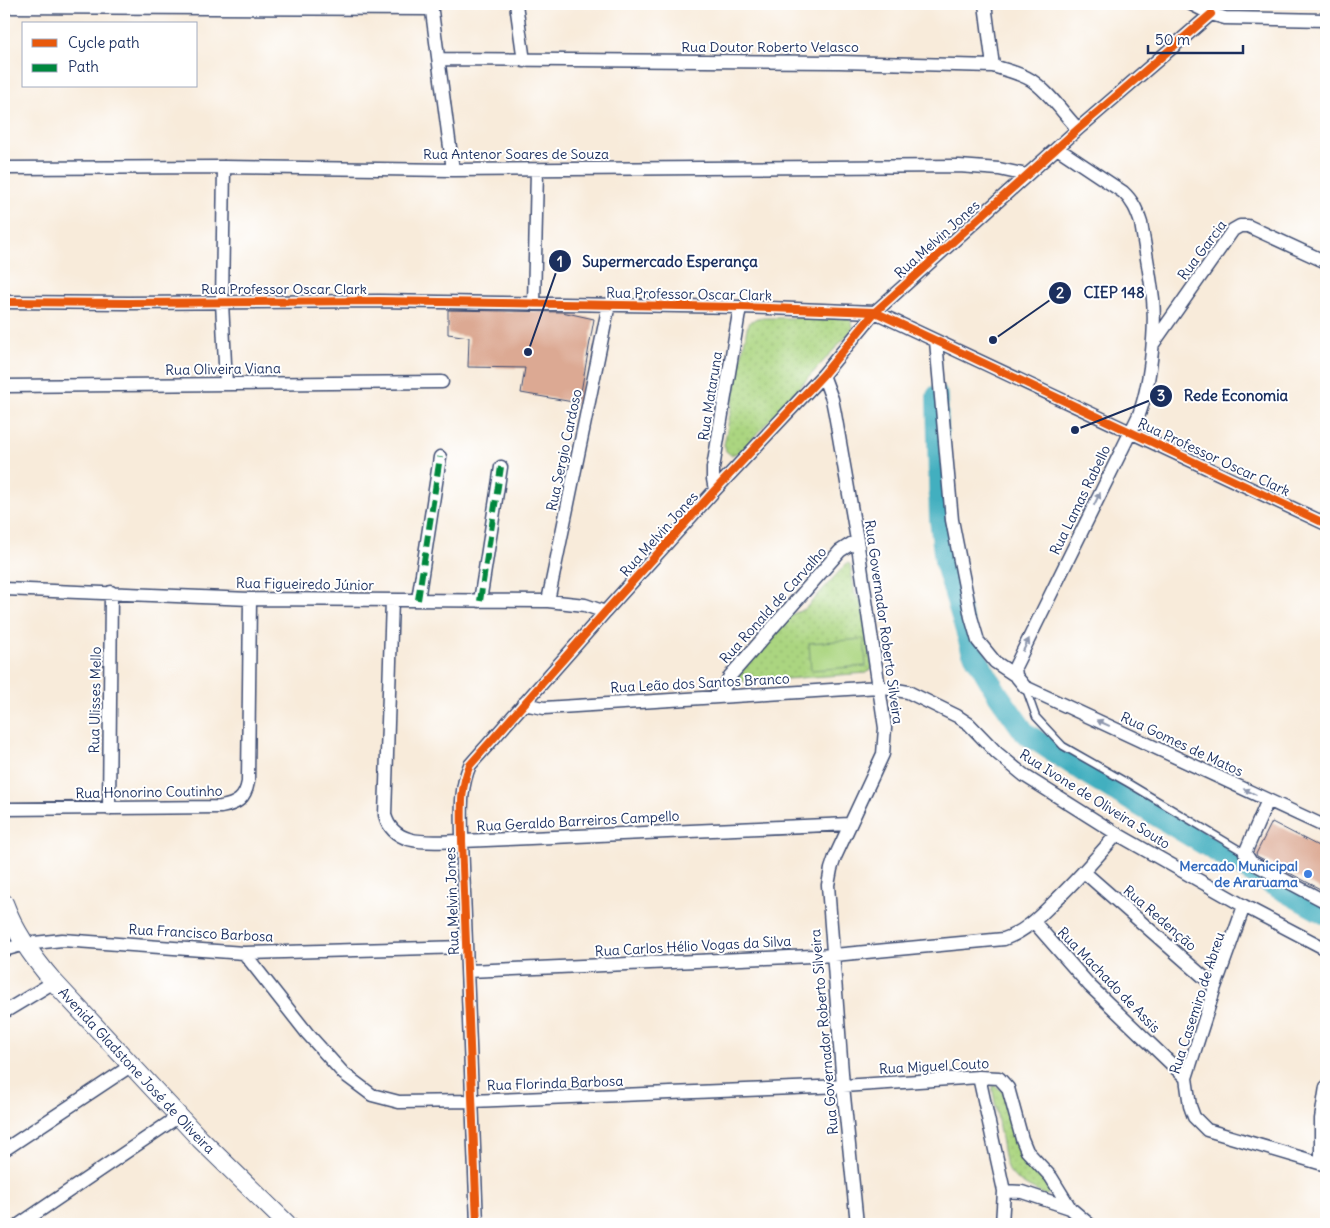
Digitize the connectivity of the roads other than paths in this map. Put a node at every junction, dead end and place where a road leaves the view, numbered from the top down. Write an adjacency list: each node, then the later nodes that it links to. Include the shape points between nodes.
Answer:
1 (516, 4): 9 (street)
2 (985, 4): 10 (street)
3 (1191, 4): 6 (street)
4 (4, 6): 5 (street)
5 (432, 6): 8 (street)
6 (1210, 14): 7 (street, via 1233,19); 11 (street, Rua Melvin Jones)
7 (1326, 20)
8 (439, 59): 9 (street, Rua Doutor Roberto Velasco); 15 (street)
9 (524, 61): 10 (street, Rua Doutor Roberto Velasco)
10 (994, 66): 11 (street, Rua Doutor Roberto Velasco, via 1030,80)
11 (1078, 129): 12 (street, Rua Melvin Jones)
12 (1057, 148): 17 (street, Rua Melvin Jones); 26 (street, Rua Lamas Rabello, via 1123,192 1137,210 1153,301)
13 (224, 167): 14 (street, Rua Antenor Soares de Souza); 15 (street, Rua Antenor Soares de Souza); 20 (street)
14 (4, 168)
15 (453, 170): 16 (street, Rua Antenor Soares de Souza)
16 (537, 170): 17 (street, Rua Antenor Soares de Souza, via 959,166); 21 (street)
17 (1027, 175): 24 (street, Rua Melvin Jones)
18 (1326, 262): 26 (street, Rua Garcia, via 1248,226 1240,226 1233,230)
19 (4, 302): 20 (street, Rua Professor Oscar Clark)
20 (222, 302): 21 (street, Rua Professor Oscar Clark); 29 (street)
21 (534, 304): 22 (street, Rua Professor Oscar Clark)
22 (609, 304): 23 (street, Rua Professor Oscar Clark); 42 (street, Rua Sergio Cardoso)
23 (740, 307): 24 (street, Rua Professor Oscar Clark); 34 (street, Rua Mataruna, via 713,468)
24 (875, 312): 25 (street, Rua Professor Oscar Clark); 27 (street, Rua Melvin Jones)
25 (936, 341): 31 (street, Rua Professor Oscar Clark); 45 (street, via 952,520 971,617 978,641 995,662)
26 (1151, 346): 31 (street, Rua Lamas Rabello, via 1144,402)
27 (823, 375): 34 (street, Rua Melvin Jones); 36 (street, Rua Governador Roberto Silveira, via 832,399)
28 (442, 382): 29 (street, Rua Oliveira Viana)
29 (226, 384): 30 (street, Rua Oliveira Viana)
30 (4, 386)
31 (1130, 431): 35 (street, Rua Professor Oscar Clark); 45 (street, Rua Lamas Rabello, one-way to 31, via 1015,667)
32 (440, 457): 41 (street)
33 (501, 467): 43 (street)
34 (715, 490): 44 (street, Rua Melvin Jones)
35 (1326, 524)
36 (857, 540): 47 (street, Rua Governador Roberto Silveira); 48 (street, Rua Ronald de Carvalho, via 840,551 730,676)
37 (4, 589): 38 (street, Rua Figueiredo Júnior)
38 (111, 592): 39 (street, Rua Figueiredo Júnior); 52 (street, Rua Ulisses Mello)
39 (250, 599): 40 (street, Rua Figueiredo Júnior); 52 (street, Rua Honorino Coutinho, via 248,782 244,796 233,805 221,807)
40 (392, 600): 41 (street, Rua Figueiredo Júnior); 56 (street, Rua Geraldo Barreiros Campello, via 385,815 392,831 403,838)
41 (418, 600): 43 (street, Rua Figueiredo Júnior)
42 (548, 601): 43 (street, Rua Figueiredo Júnior); 44 (street, Rua Figueiredo Júnior, via 586,605)
43 (480, 602)
44 (604, 612): 49 (street, Rua Melvin Jones)
45 (1016, 676): 46 (street)
46 (1026, 687): 50 (street, Rua Gomes de Matos, one-way to 46); 57 (lane, via 1036,717 1063,746)
47 (879, 688): 48 (street, Rua Leão dos Santos Branco); 53 (street, Rua Governador Roberto Silveira, via 885,728 883,754); 55 (street, Rua Ivone de Oliveira Souto, via 908,692 957,716 1025,776)
48 (719, 697): 49 (street, Rua Leão dos Santos Branco, via 544,708)
49 (523, 704): 56 (street, Rua Melvin Jones, via 476,757 464,778)
50 (1268, 800): 54 (street, Rua Gomes de Matos); 57 (street)
51 (4, 809): 52 (street, Rua Honorino Coutinho)
52 (109, 809)
53 (850, 824): 56 (street, Rua Geraldo Barreiros Campello); 68 (street, Rua Governador Roberto Silveira, via 831,869 828,885)
54 (1326, 827)
55 (1117, 834): 58 (street, Rua Carlos Hélio Vogas da Silva); 61 (street, Rua Ivone de Oliveira Souto)
56 (462, 841): 64 (street, Rua Melvin Jones)
57 (1245, 853): 59 (street, via 1252,862)
58 (1084, 872): 62 (street, Rua Carlos Hélio Vogas da Silva); 71 (street, Rua Redenção)
59 (1326, 902)
60 (4, 904): 63 (main road, Avenida Gladstone José de Oliveira)
61 (1244, 906): 66 (street, Rua Ivone de Oliveira Souto); 71 (street, Rua Casemiro de Abreu)
62 (1034, 922): 68 (street, Rua Carlos Hélio Vogas da Silva, via 1004,939); 75 (street, Rua Machado de Assis, via 1090,986)
63 (24, 944): 65 (street, Rua Francisco Barbosa); 67 (street, Rua Francisco Barbosa, via 62,940); 70 (main road, Avenida Gladstone José de Oliveira)
64 (466, 947): 67 (street, Rua Francisco Barbosa); 69 (street, Rua Melvin Jones)
65 (4, 950)
66 (1326, 950)
67 (244, 953): 78 (street, Rua Florinda Barbosa, via 344,1074 372,1096 399,1102)
68 (834, 955): 69 (street, Rua Carlos Hélio Vogas da Silva); 76 (street, Rua Governador Roberto Silveira)
69 (468, 971): 78 (street, Rua Melvin Jones)
70 (54, 982): 72 (street); 73 (main road, Avenida Gladstone José de Oliveira)
71 (1215, 986): 75 (street, Rua Casemiro de Abreu)
72 (4, 1012)
73 (132, 1065): 79 (main road, Avenida Gladstone José de Oliveira); 80 (street)
74 (979, 1077): 76 (street, Rua Miguel Couto); 82 (street); 83 (street, Rua Miguel Couto, via 999,1078 1008,1088 1027,1151 1051,1177)
75 (1186, 1078): 81 (street, Rua Casemiro de Abreu, via 1194,1117 1207,1130)
76 (843, 1086): 78 (street, Rua Florinda Barbosa); 87 (street, Rua Governador Roberto Silveira)
77 (1326, 1087): 81 (street, via 1321,1119)
78 (471, 1101): 86 (street, Rua Melvin Jones)
79 (179, 1116): 84 (main road, Avenida Gladstone José de Oliveira); 85 (street)
80 (4, 1150)
81 (1323, 1164)
82 (1004, 1191): 83 (street, via 1022,1192); 88 (street)
83 (1070, 1208): 89 (street, Rua Miguel Couto)
84 (283, 1223)
85 (20, 1224)
86 (476, 1224)
87 (857, 1224)
88 (1002, 1224)
89 (1089, 1224)

